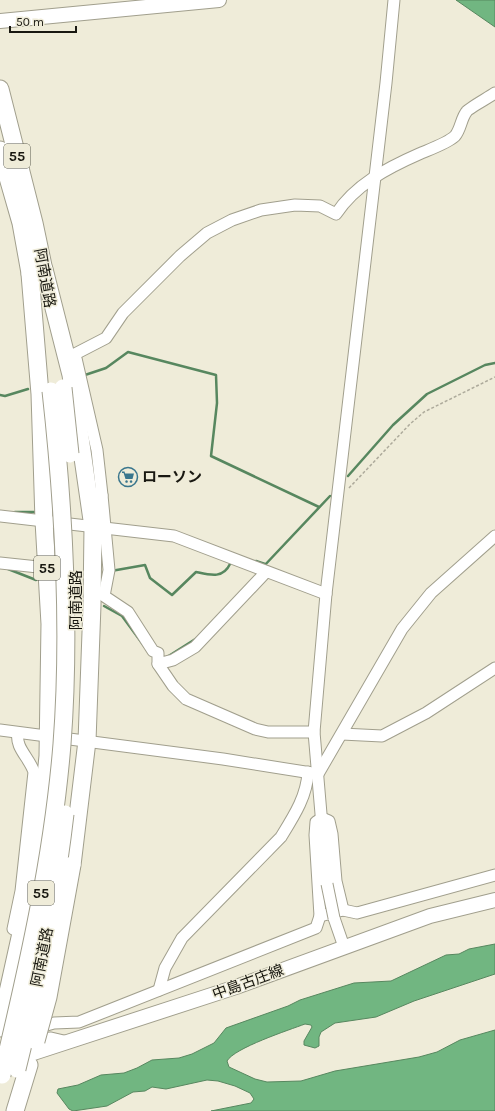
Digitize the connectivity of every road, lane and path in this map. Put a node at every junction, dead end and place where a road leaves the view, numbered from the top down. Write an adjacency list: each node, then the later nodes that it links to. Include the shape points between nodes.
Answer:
1 (219, 0): 3 (main road)
2 (394, 0): 7 (street)
3 (0, 21)
4 (0, 89): 8 (highway, 阿南道路 / 55, via 34,223)
5 (495, 93): 7 (street, via 467,109 454,136 394,165)
6 (0, 150): 8 (highway, 阿南道路 / 55)
7 (373, 179): 11 (street); 12 (street, via 356,189 336,214 320,206 295,205 261,210 232,220 207,233 123,313 106,338 75,354 97,450)
8 (37, 272): 10 (highway, 阿南道路 / 55); 12 (highway, 55, via 71,375); 14 (highway, 55)
9 (495, 377): 11 (path, via 424,412 346,491)
10 (57, 390): 41 (highway, 阿南道路 / 55, bridge, via 65,545 66,616 62,743 51,834 33,940); 42 (highway, 阿南道路 / 55, bridge, via 71,464 76,546 76,660 72,745 60,860 46,943 30,1019)
11 (337, 496): 20 (street)
12 (96, 497): 15 (highway, 55)
13 (0, 516): 14 (street)
14 (44, 521): 15 (street); 27 (highway, 55, via 50,624)
15 (100, 527): 19 (street, via 174,536); 21 (street, via 109,573 104,596 128,612); 28 (highway, 55, via 92,605)
16 (495, 536): 26 (street, via 431,593 402,629)
17 (0, 563): 18 (street)
18 (38, 567)
19 (262, 571): 20 (street); 21 (street, via 195,647 173,660)
20 (326, 594): 25 (street)
21 (158, 660): 25 (street, via 173,686 186,699 254,729 268,732)
22 (495, 668): 26 (street, via 426,713 382,736)
23 (0, 730): 24 (street)
24 (18, 732): 27 (street); 36 (street, via 18,745 31,762 34,772 21,891)
25 (314, 732): 29 (street)
26 (342, 734): 29 (street)
27 (49, 736): 28 (street); 38 (highway, 55, via 35,862)
28 (87, 741): 29 (street); 43 (highway, 55, bridge, via 80,816 48,997)
29 (313, 773): 30 (street); 37 (street, via 292,819 281,836 182,938 165,968)
30 (322, 818): 33 (street, via 329,821 332,834 336,881); 34 (street, via 316,822 315,834); 35 (street, bridge, via 327,884 334,918)
31 (495, 875): 33 (street, via 357,913)
32 (495, 900): 35 (main road, 中島古庄線, via 430,916)
33 (343, 910): 34 (street)
34 (320, 916): 37 (street, via 316,928)
35 (344, 947): 39 (main road, 中島古庄線, via 236,987)
36 (0, 989)
37 (159, 990): 38 (street, via 79,1022 54,1022)
38 (1, 1037): 39 (street, via 51,1038)
39 (68, 1042): 40 (main road, 中島古庄線)
40 (0, 1064)
41 (0, 1081)
42 (6, 1111)
43 (15, 1111)

